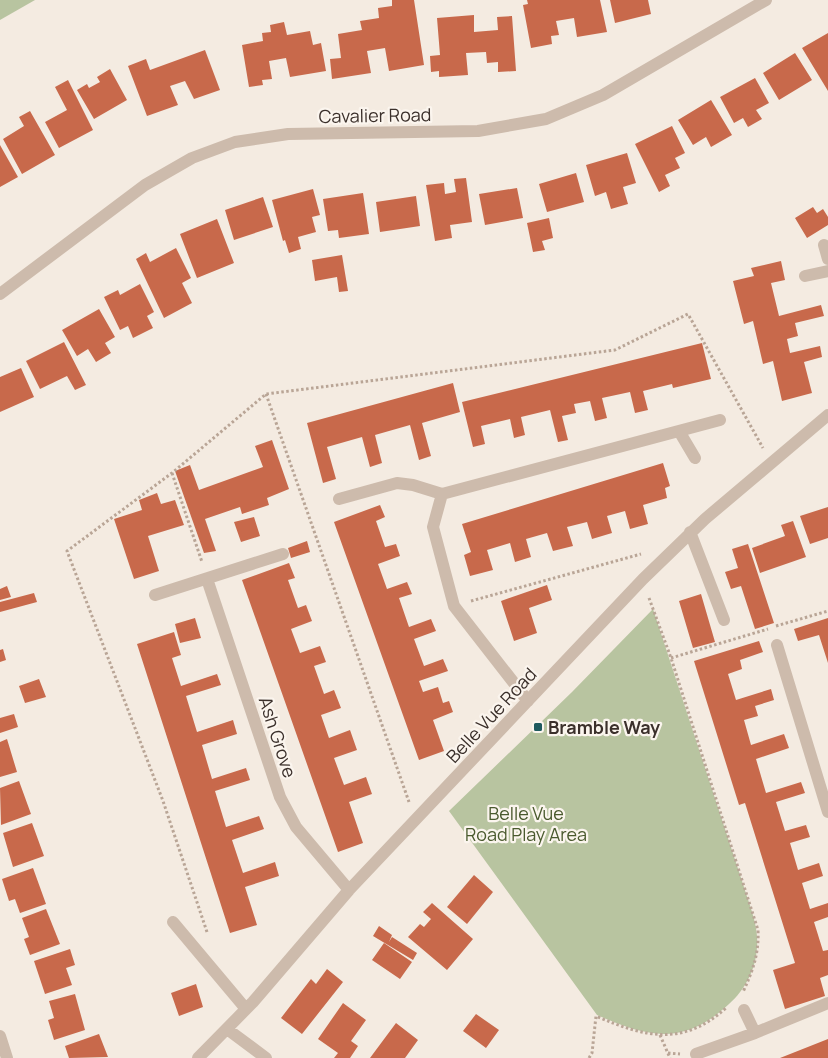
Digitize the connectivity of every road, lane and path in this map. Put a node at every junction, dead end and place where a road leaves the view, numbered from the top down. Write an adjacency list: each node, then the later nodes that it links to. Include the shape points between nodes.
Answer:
1 (766, 0): 6 (street, Cavalier Road, via 604,95 546,119 478,131 288,134 235,142 192,158 145,185)
2 (824, 245): 3 (street)
3 (828, 259)
4 (828, 271): 5 (street)
5 (804, 276)
6 (0, 294)
7 (266, 394): 12 (path, via 615,350 688,314); 13 (path); 29 (path)
8 (828, 415): 12 (street, Belle Vue Road)
9 (720, 420): 10 (street)
10 (679, 431): 11 (street); 14 (street)
11 (695, 458)
12 (770, 461): 16 (street, Belle Vue Road)
13 (172, 473): 19 (path); 32 (path, via 67,550 162,801)
14 (442, 494): 15 (street, via 414,484 397,483); 22 (street, via 433,526)
15 (339, 499)
16 (690, 532): 17 (street, Belle Vue Road); 24 (street)
17 (677, 544): 20 (street, Belle Vue Road); 22 (path)
18 (283, 554): 19 (street)
19 (207, 579): 21 (street); 30 (street, Ash Grove, via 280,797 296,827)
20 (643, 580): 26 (path); 27 (street, Belle Vue Road)
21 (155, 595)
22 (454, 606): 27 (street)
23 (828, 610): 26 (path)
24 (724, 620)
25 (777, 645): 28 (street)
26 (671, 658): 33 (path, via 758,930 759,948 755,965)
27 (528, 701): 29 (street, Belle Vue Road)
28 (828, 812)
29 (415, 820): 30 (street, Belle Vue Road)
30 (349, 890): 36 (street, Belle Vue Road)
31 (173, 922): 36 (street)
32 (210, 939)
33 (742, 993)
34 (828, 1003): 39 (street)
35 (728, 1006): 40 (path, via 704,1026 686,1033)
36 (246, 1009): 38 (street, Belle Vue Road)
37 (744, 1010): 39 (street)
38 (227, 1029): 44 (street, Belle Vue Road); 45 (street)
39 (755, 1033): 42 (street)
40 (660, 1035): 46 (path, via 627,1029 596,1016); 47 (path)
41 (0, 1036): 43 (street)
42 (696, 1054)
43 (7, 1058)
44 (198, 1058)
45 (266, 1058)
46 (589, 1058)
47 (670, 1058)

